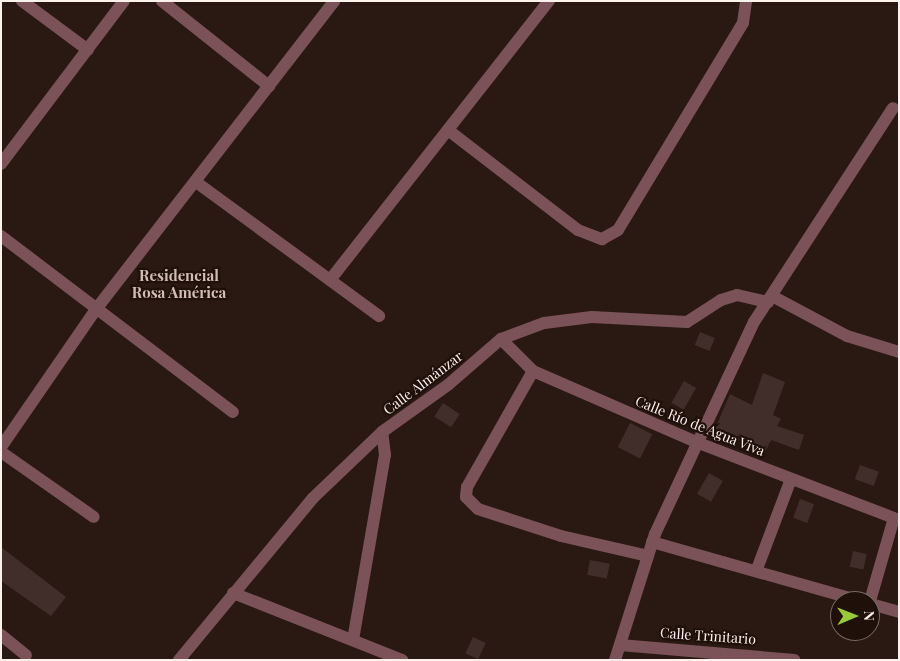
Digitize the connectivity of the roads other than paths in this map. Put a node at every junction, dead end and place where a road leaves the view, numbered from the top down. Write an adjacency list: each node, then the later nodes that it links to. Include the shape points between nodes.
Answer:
1 (22, 1): 7 (street)
2 (124, 1): 7 (street)
3 (162, 1): 8 (street)
4 (334, 1): 8 (street)
5 (549, 1): 10 (street)
6 (746, 1): 10 (street, via 743,23 733,40 618,230 602,239 578,230)
7 (88, 50): 11 (street)
8 (269, 86): 12 (street)
9 (893, 108): 15 (street)
10 (448, 130): 14 (street)
11 (1, 164)
12 (196, 182): 14 (street); 16 (street)
13 (1, 236): 16 (street)
14 (330, 280): 17 (street)
15 (770, 299): 18 (street, Calle Almánzar, via 737,295 720,300 687,322 592,317 544,323); 19 (street, Calle Almánzar, via 847,336); 23 (street)
16 (97, 308): 21 (street); 24 (street)
17 (379, 316)
18 (501, 339): 20 (street, Calle Río de Agua Viva); 22 (street, Calle Almánzar, via 449,384)
19 (899, 352)
20 (533, 371): 23 (street, Calle Río de Agua Viva); 30 (street, via 467,487 466,497 478,509 543,530)
21 (233, 412)
22 (382, 432): 34 (street, Calle Almánzar, via 313,498); 38 (street, via 385,455)
23 (696, 442): 26 (street, Calle Río de Agua Viva); 29 (street)
24 (1, 447)
25 (1, 452): 27 (street)
26 (791, 479): 28 (street, Calle Río de Agua Viva); 31 (street)
27 (94, 517)
28 (896, 519): 33 (street)
29 (652, 542): 30 (street); 31 (street, via 709,561)
30 (648, 556): 39 (street)
31 (757, 569): 32 (street)
32 (835, 591)
33 (873, 591)
34 (232, 593): 38 (street); 41 (street, Calle Almánzar)
35 (880, 605): 36 (street)
36 (899, 612)
37 (1, 634): 40 (street)
38 (354, 640): 42 (street)
39 (620, 645): 43 (street); 44 (street, Calle Trinitario)
40 (26, 655)
41 (179, 660)
42 (402, 660)
43 (615, 660)
44 (794, 660)

